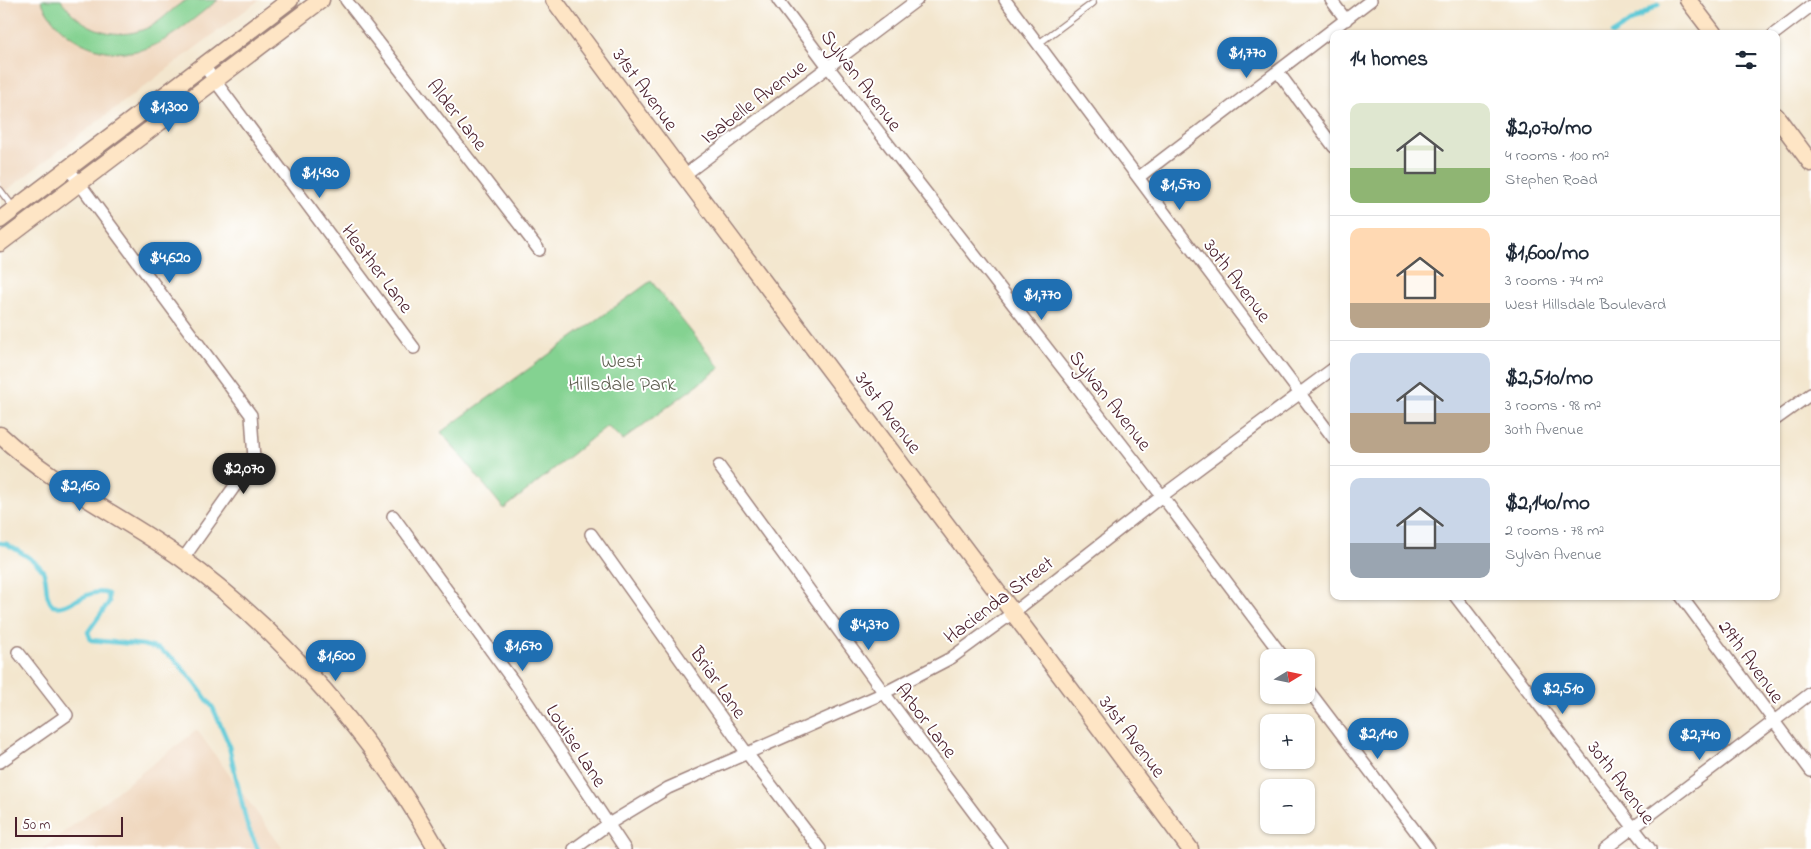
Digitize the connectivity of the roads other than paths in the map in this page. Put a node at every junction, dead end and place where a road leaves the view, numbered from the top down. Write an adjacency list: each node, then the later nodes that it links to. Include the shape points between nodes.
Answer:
1 (290, 0): 19 (main road)
2 (321, 0): 22 (main road)
3 (346, 0): 34 (street, Alder Lane)
4 (554, 0): 27 (main road, 31st Avenue)
5 (778, 0): 20 (street, Sylvan Avenue)
6 (917, 0): 20 (street, Isabelle Avenue)
7 (1005, 0): 18 (street, 30th Avenue)
8 (1331, 0): 13 (street)
9 (1371, 0): 13 (street)
10 (1688, 0): 15 (main road)
11 (1093, 3): 18 (lane)
12 (1811, 6): 16 (street)
13 (1346, 20): 14 (street)
14 (1333, 30)
15 (1711, 30)
16 (1779, 30)
17 (1330, 32): 21 (street)
18 (1038, 44): 28 (street, 30th Avenue)
19 (204, 66): 22 (street, Heather Lane); 26 (main road)
20 (829, 68): 27 (street, Isabelle Avenue); 43 (street, Sylvan Avenue)
21 (1278, 72): 24 (street); 28 (street)
22 (214, 80): 29 (main road); 35 (street, Heather Lane)
23 (1780, 121): 25 (main road)
24 (1330, 142)
25 (1811, 163)
26 (68, 168): 29 (street); 31 (main road)
27 (683, 176): 49 (main road, 31st Avenue)
28 (1139, 177): 38 (street, 30th Avenue)
29 (79, 182): 33 (main road); 46 (street, via 251,415 254,459)
30 (0, 190): 31 (lane)
31 (14, 209): 32 (main road)
32 (0, 220)
33 (0, 243)
34 (539, 250)
35 (414, 348)
36 (1330, 371): 38 (street, Hacienda Street)
37 (1811, 394): 39 (street)
38 (1300, 395): 40 (street, 30th Avenue); 43 (street, Hacienda Street)
39 (1780, 417)
40 (1330, 434)
41 (0, 435): 46 (main road, via 52,476)
42 (719, 466): 52 (street, Arbor Lane)
43 (1162, 496): 49 (street, Hacienda Street); 50 (street, Sylvan Avenue)
44 (393, 516): 59 (street, Louise Lane, via 516,685)
45 (591, 534): 56 (street, Briar Lane)
46 (183, 560): 61 (main road, via 252,617 334,702 380,760)
47 (1458, 600): 60 (street, 30th Avenue)
48 (1684, 600): 55 (street, 29th Avenue)
49 (1014, 612): 52 (street, Hacienda Street, via 951,658); 66 (main road, 31st Avenue)
50 (1277, 649)
51 (18, 652): 57 (street, via 67,715)
52 (884, 693): 56 (street, Hacienda Street); 65 (street, Arbor Lane)
53 (1811, 694): 55 (street)
54 (1315, 699): 67 (street)
55 (1774, 722): 58 (street, 29th Avenue); 60 (street)
56 (746, 752): 59 (street, Hacienda Street, via 668,788); 64 (street, Briar Lane)
57 (0, 762)
58 (1811, 771)
59 (607, 825): 62 (street, Hacienda Street); 63 (street, Louise Lane)
60 (1634, 828): 68 (street); 69 (street, 30th Avenue)
61 (437, 849)
62 (574, 849)
63 (625, 849)
64 (820, 849)
65 (1001, 849)
66 (1190, 849)
67 (1429, 849)
68 (1605, 849)
69 (1650, 849)

